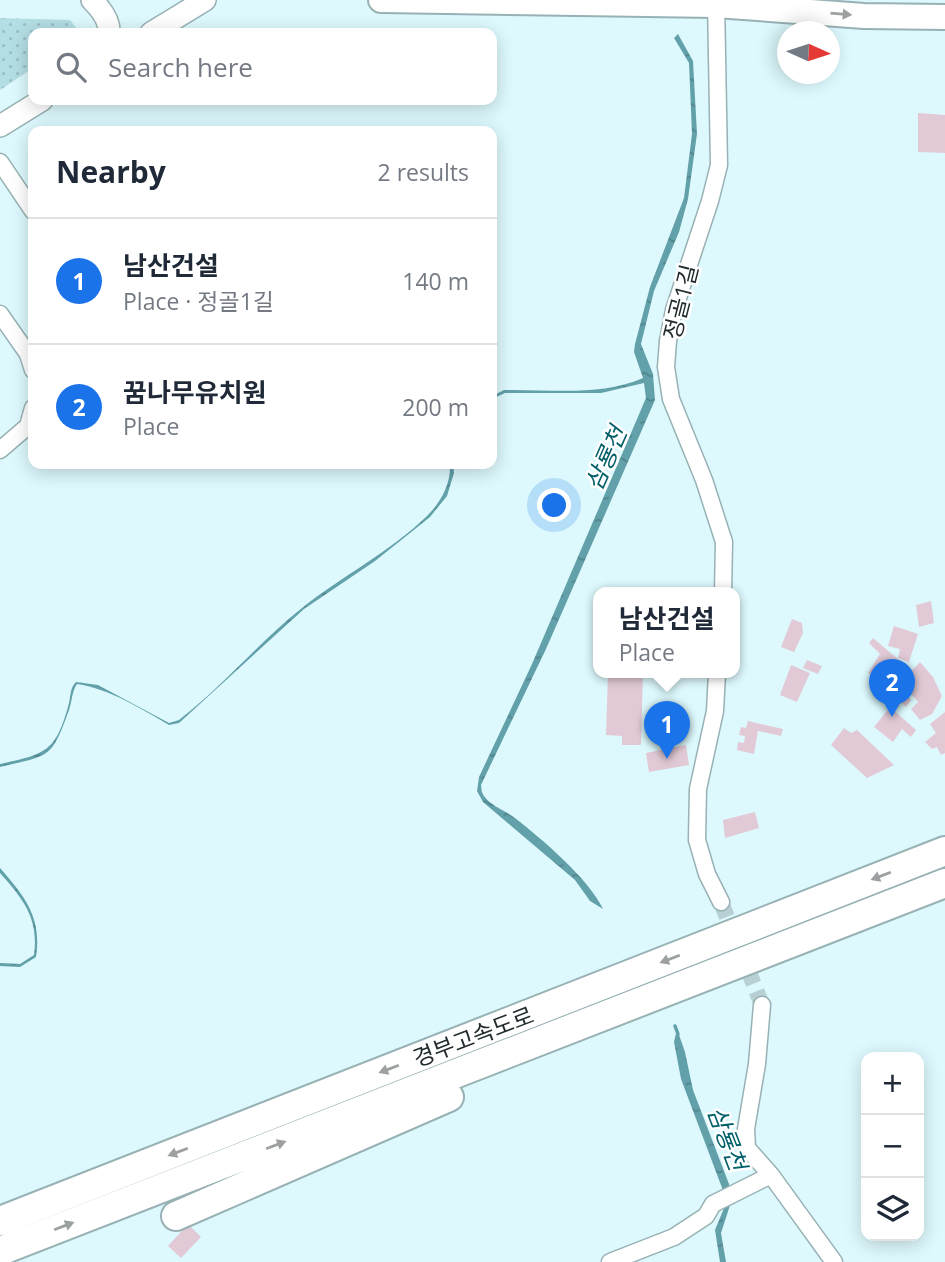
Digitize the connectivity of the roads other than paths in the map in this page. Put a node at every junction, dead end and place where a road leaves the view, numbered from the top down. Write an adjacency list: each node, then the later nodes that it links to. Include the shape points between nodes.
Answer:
1 (92, 0): 6 (street)
2 (205, 0): 7 (street)
3 (381, 0): 4 (main road)
4 (716, 3): 5 (main road, one-way to 5, via 864,16); 16 (street, 정골1길, via 719,164 674,310 666,367 671,399 724,542)
5 (945, 17)
6 (110, 28)
7 (159, 28)
8 (34, 105): 9 (street)
9 (0, 126)
10 (0, 162): 11 (street)
11 (28, 204)
12 (0, 314): 13 (street)
13 (28, 354)
14 (28, 427): 15 (street)
15 (0, 450)
16 (723, 587)
17 (718, 678): 20 (street, via 698,789 697,840)
18 (945, 851): 24 (highway, 경부고속도로, one-way to 24)
19 (945, 884): 23 (highway); 25 (highway, 경부고속도로, one-way to 19)
20 (721, 902)
21 (762, 1004): 22 (street, via 746,1129 747,1148)
22 (771, 1175): 26 (street, via 713,1204 706,1216 674,1237); 27 (street)
23 (176, 1216)
24 (0, 1221)
25 (0, 1251)
26 (610, 1262)
27 (835, 1262)

